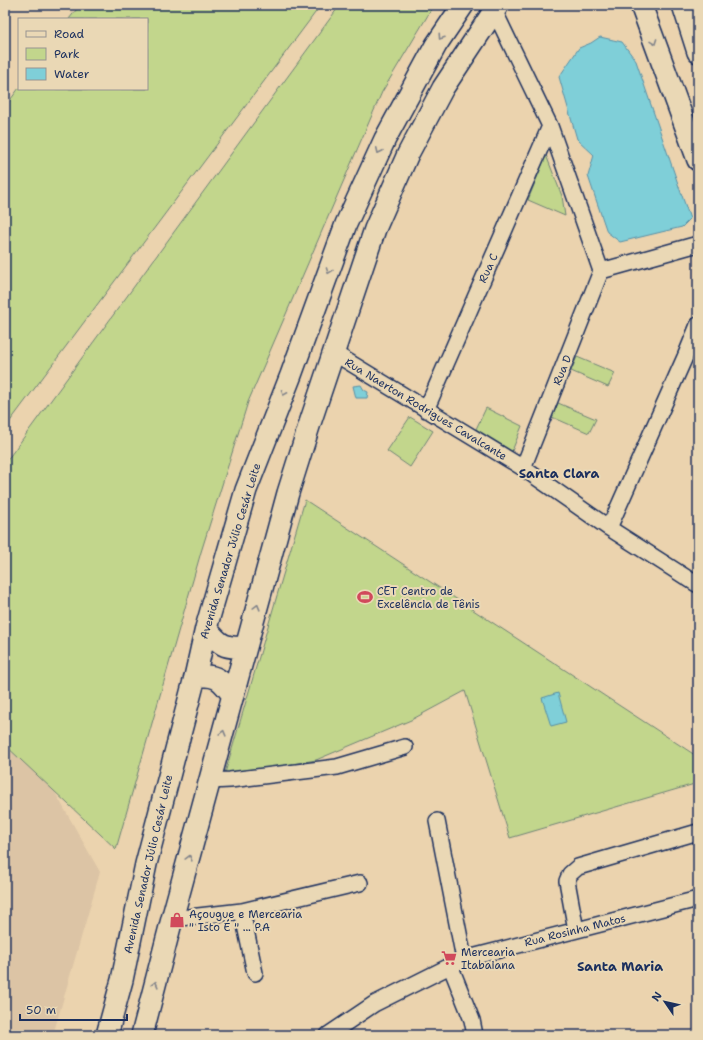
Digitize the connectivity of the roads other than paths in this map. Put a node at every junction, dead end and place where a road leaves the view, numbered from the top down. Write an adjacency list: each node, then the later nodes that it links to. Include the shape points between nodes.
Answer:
1 (463, 5): 16 (main road, Avenida Senador Júlio Cesár Leite, one-way to 16, via 436,45 385,139 346,224 246,490)
2 (641, 5): 7 (main road, one-way to 7)
3 (683, 5): 5 (main road)
4 (496, 7): 6 (street); 11 (main road, via 443,88 408,154 375,229)
5 (698, 52)
6 (550, 126): 9 (street); 12 (street, Rua C)
7 (698, 160)
8 (698, 244): 9 (street)
9 (601, 271): 13 (street, Rua D)
10 (698, 325): 14 (street)
11 (334, 353): 12 (street, Rua Naerton Rodrigues Cavalcante); 17 (main road, one-way to 11, via 288,493)
12 (426, 410): 13 (street, Rua Naerton Rodrigues Cavalcante)
13 (523, 468): 14 (street, Rua Naerton Rodrigues Cavalcante)
14 (609, 528): 15 (street, Rua Naerton Rodrigues Cavalcante)
15 (698, 585)
16 (206, 628): 17 (main road, via 224,646); 18 (main road, Avenida Senador Júlio Cesár Leite)
17 (246, 646): 19 (main road)
18 (195, 677): 19 (main road, via 207,675 216,678); 32 (main road, Avenida Senador Júlio Cesár Leite, via 146,864 122,980)
19 (233, 696): 21 (main road, one-way to 19)
20 (405, 747): 21 (street, via 337,767)
21 (210, 781): 27 (main road, one-way to 21)
22 (436, 821): 29 (street)
23 (698, 832): 28 (street, via 578,867 567,881)
24 (360, 883): 26 (street)
25 (698, 899): 28 (street, Rua Rosinha Matos)
26 (242, 911): 27 (street); 31 (street)
27 (172, 919): 33 (main road, one-way to 27)
28 (576, 930): 29 (street, Rua Rosinha Matos)
29 (464, 959): 30 (street, Rua Rosinha Matos)
30 (450, 965): 34 (street, Rua Rosinha Matos, via 374,1004); 35 (street, via 472,1020)
31 (255, 973)
32 (107, 1035)
33 (142, 1035)
34 (328, 1035)
35 (475, 1035)

